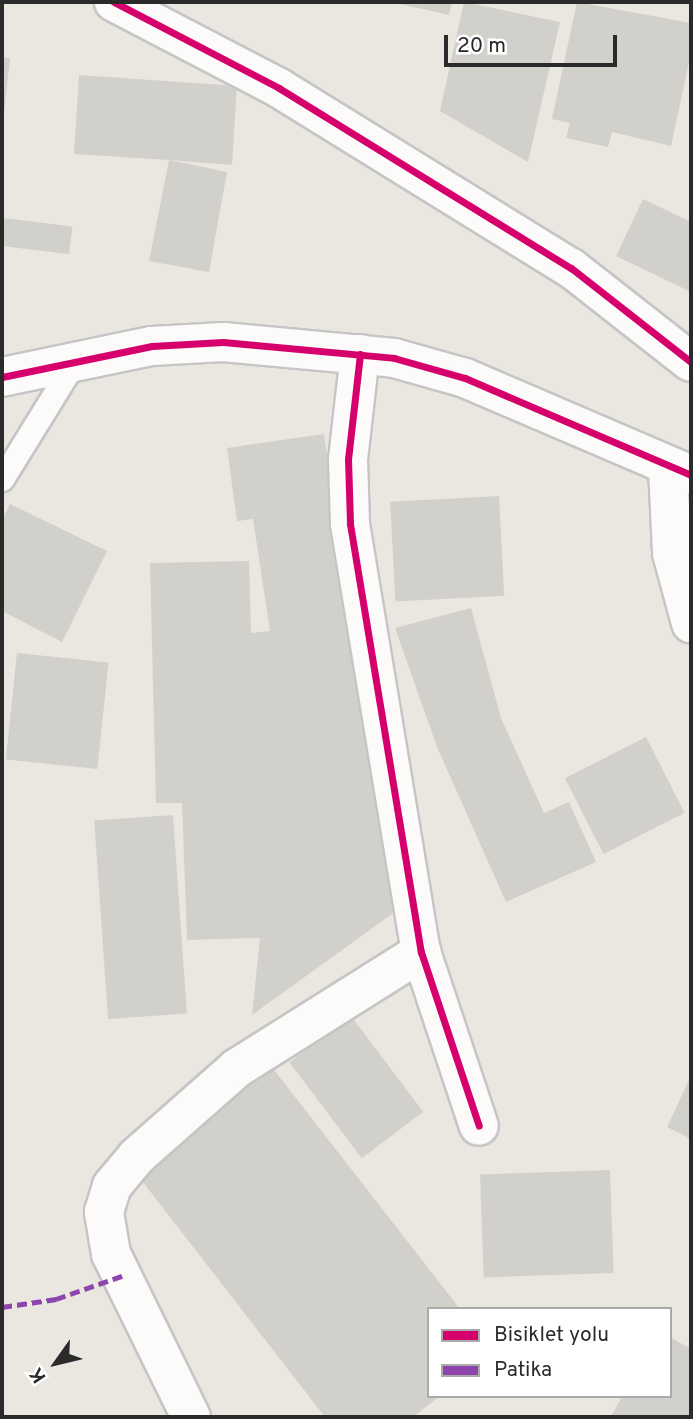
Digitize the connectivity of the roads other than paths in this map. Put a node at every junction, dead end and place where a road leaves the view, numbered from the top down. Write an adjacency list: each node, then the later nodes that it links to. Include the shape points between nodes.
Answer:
1 (114, 2): 4 (street, via 279,89 571,268)
2 (360, 354): 3 (street, via 223,342 152,346); 6 (street, via 466,378); 9 (street, via 348,459 350,524)
3 (76, 359): 5 (street); 7 (lane)
4 (691, 362)
5 (2, 377)
6 (680, 471): 8 (street, via 672,553)
7 (2, 479)
8 (691, 623)
9 (421, 952): 10 (street); 11 (street, via 237,1069 136,1157 112,1186 104,1212 111,1254)
10 (479, 1126)
11 (191, 1417)

